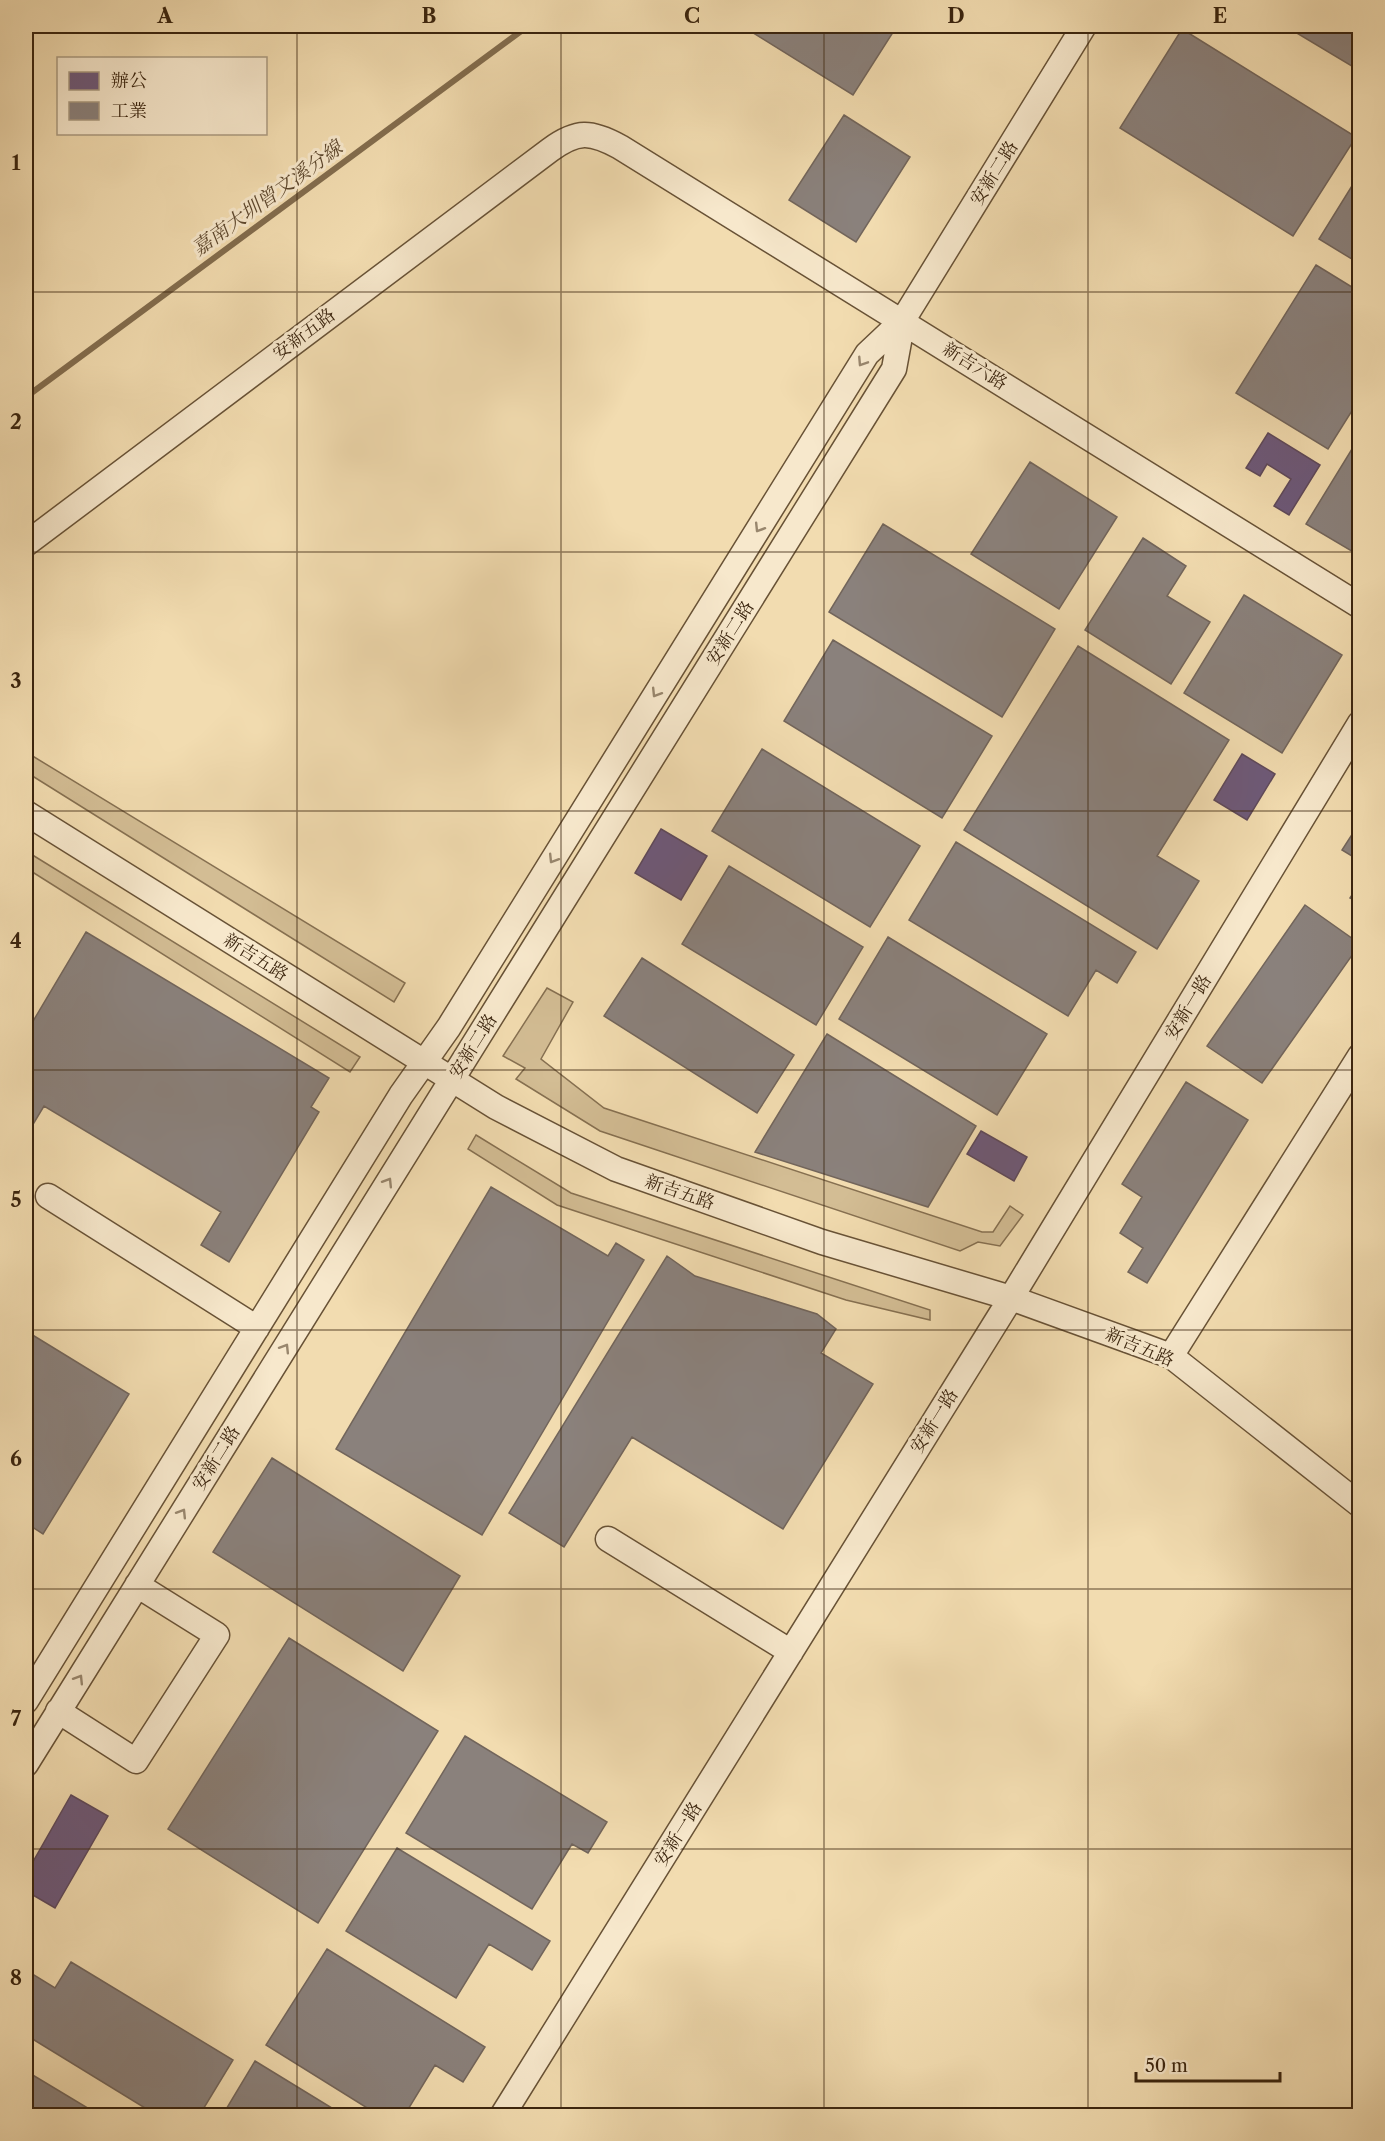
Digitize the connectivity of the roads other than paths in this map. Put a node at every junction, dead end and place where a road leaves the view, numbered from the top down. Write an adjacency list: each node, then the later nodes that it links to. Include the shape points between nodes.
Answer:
1 (1084, 26): 3 (street, 安新二路)
2 (588, 133): 3 (street, 新吉六路, via 620,147); 4 (street, 安新五路, via 566,138)
3 (903, 320): 5 (street, 新吉六路); 8 (street, 安新二路, one-way to 8, via 867,354); 10 (street, 安新二路, via 894,369)
4 (26, 544)
5 (1359, 606)
6 (1359, 723): 12 (street, 安新一路)
7 (26, 813): 8 (street, 新吉五路)
8 (425, 1061): 10 (street, 新吉五路); 13 (street, 安新二路)
9 (1358, 1064): 14 (street)
10 (452, 1079): 12 (street, 新吉五路, via 496,1107 616,1169 822,1242); 17 (street, 安新二路, one-way to 10)
11 (48, 1196): 13 (street)
12 (1011, 1298): 14 (street, 新吉五路); 18 (street, 安新一路)
13 (257, 1328): 19 (street, 安新二路)
14 (1171, 1356): 15 (street, 新吉五路)
15 (1359, 1505)
16 (608, 1539): 18 (street)
17 (137, 1585): 20 (street, 安新二路, one-way to 17); 20 (street, via 217,1635 136,1761)
18 (791, 1652): 22 (street, 安新一路)
19 (26, 1701)
20 (58, 1711): 21 (street, 安新二路)
21 (26, 1764)
22 (502, 2115)

